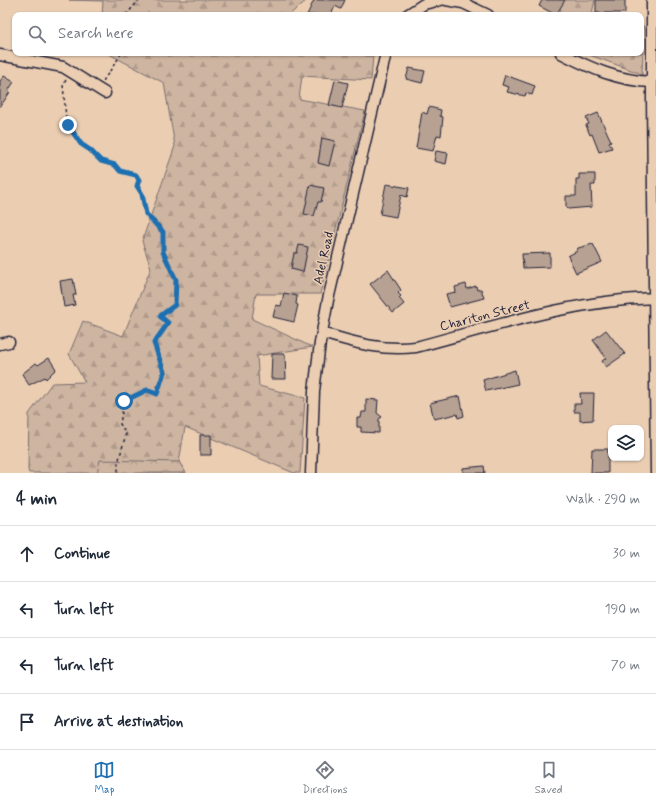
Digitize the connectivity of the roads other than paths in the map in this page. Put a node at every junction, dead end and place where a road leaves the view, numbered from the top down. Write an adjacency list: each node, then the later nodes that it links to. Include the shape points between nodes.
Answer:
1 (441, 0): 4 (street, via 424,4)
2 (446, 0): 5 (street, via 463,3)
3 (652, 0): 9 (street)
4 (412, 12)
5 (482, 12)
6 (0, 54): 10 (street, via 63,67)
7 (385, 56): 12 (street, Adel Road)
8 (567, 56): 9 (street, via 599,71 626,79)
9 (652, 82): 11 (street)
10 (101, 91)
11 (655, 298): 12 (street, Chariton Street, via 620,299 578,306 400,348 359,345); 14 (street)
12 (322, 333): 13 (street, Adel Road, via 314,391)
13 (311, 473)
14 (656, 473)

